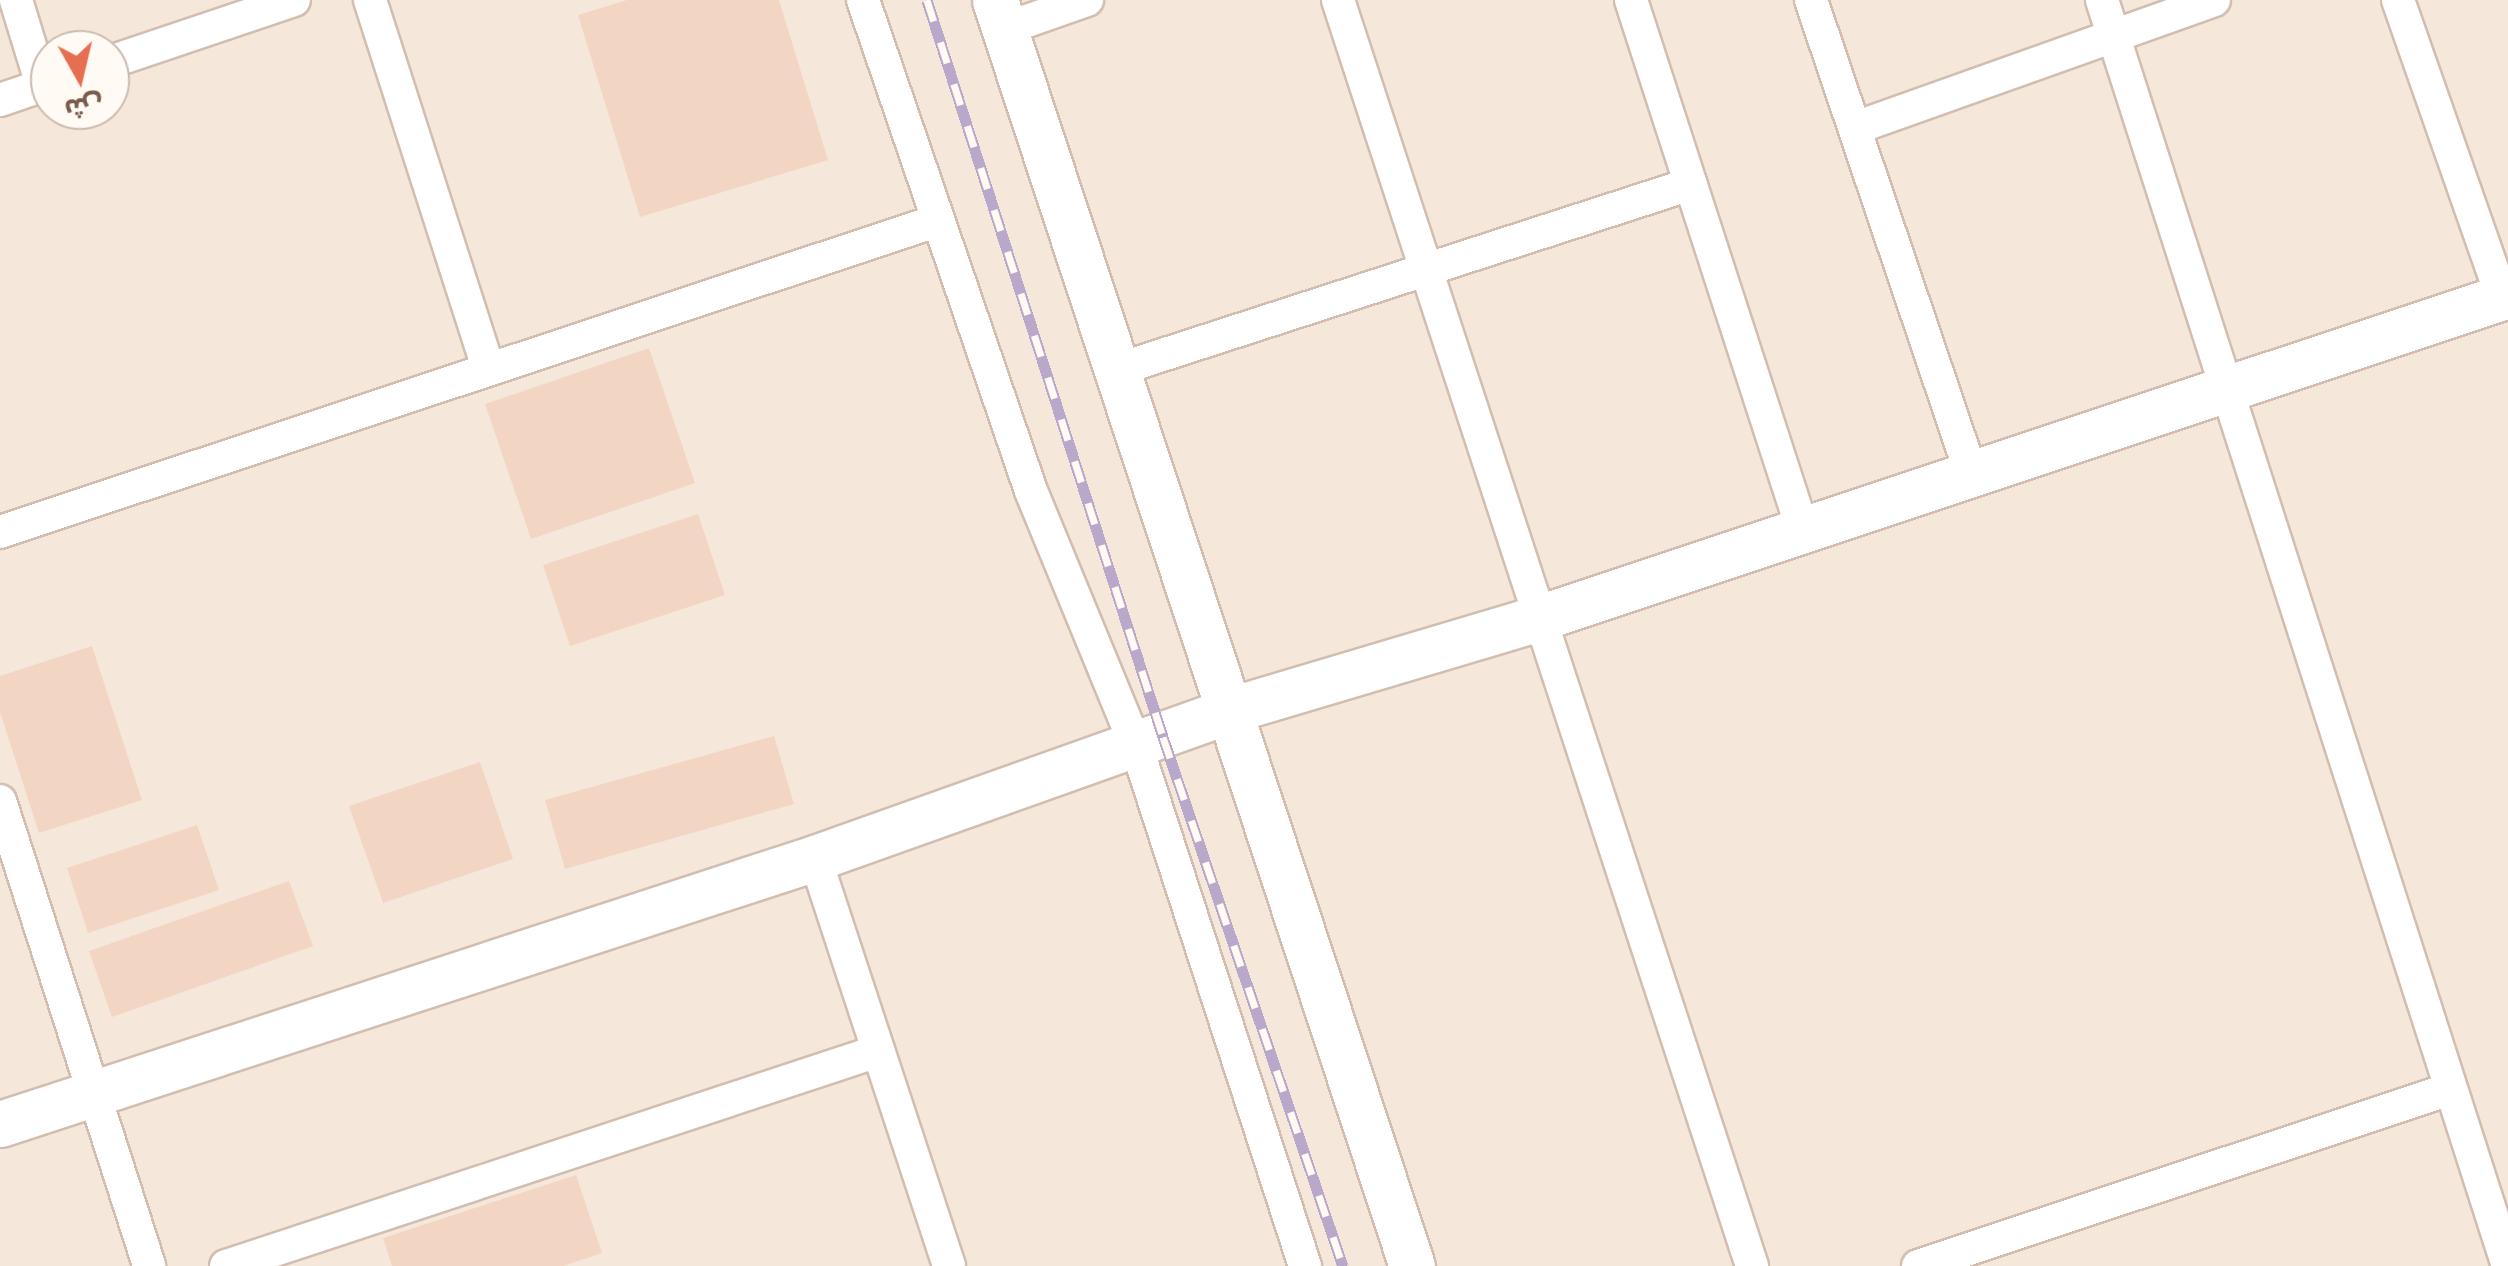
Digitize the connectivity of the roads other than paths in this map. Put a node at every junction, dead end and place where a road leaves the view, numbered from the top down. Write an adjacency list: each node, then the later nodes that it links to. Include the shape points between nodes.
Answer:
1 (16, 0): 14 (street)
2 (294, 0): 15 (street)
3 (370, 0): 23 (street)
4 (863, 0): 20 (street)
5 (1088, 0): 12 (street)
6 (1338, 0): 21 (street)
7 (1631, 0): 19 (street)
8 (1811, 0): 18 (street)
9 (2102, 0): 13 (street)
10 (2214, 0): 13 (street)
11 (2398, 0): 22 (street)
12 (1000, 14): 24 (main road)
13 (2113, 34): 18 (street); 25 (street)
14 (30, 39)
15 (130, 55)
16 (30, 90): 17 (street)
17 (0, 100)
18 (1855, 128): 26 (street)
19 (1691, 184): 21 (street); 27 (street)
20 (933, 222): 23 (street); 31 (street, via 1075,612)
21 (1426, 266): 24 (street); 29 (street)
22 (2505, 296): 25 (main road)
23 (488, 367): 28 (street)
24 (1116, 370): 30 (main road)
25 (2228, 392): 26 (main road); 35 (street)
26 (1972, 476): 27 (main road)
27 (1803, 531): 29 (main road)
28 (0, 532)
29 (1542, 617): 30 (main road); 43 (street)
30 (1228, 711): 31 (main road); 42 (main road)
31 (1138, 748): 33 (main road); 41 (street)
32 (0, 801): 36 (street)
33 (814, 858): 34 (street); 36 (main road)
34 (878, 1051): 39 (street); 40 (street)
35 (2447, 1090): 44 (street); 45 (street)
36 (92, 1096): 37 (main road); 38 (street)
37 (0, 1124)
38 (149, 1266)
39 (226, 1266)
40 (949, 1266)
41 (1305, 1266)
42 (1412, 1266)
43 (1752, 1266)
44 (1918, 1266)
45 (2508, 1266)

